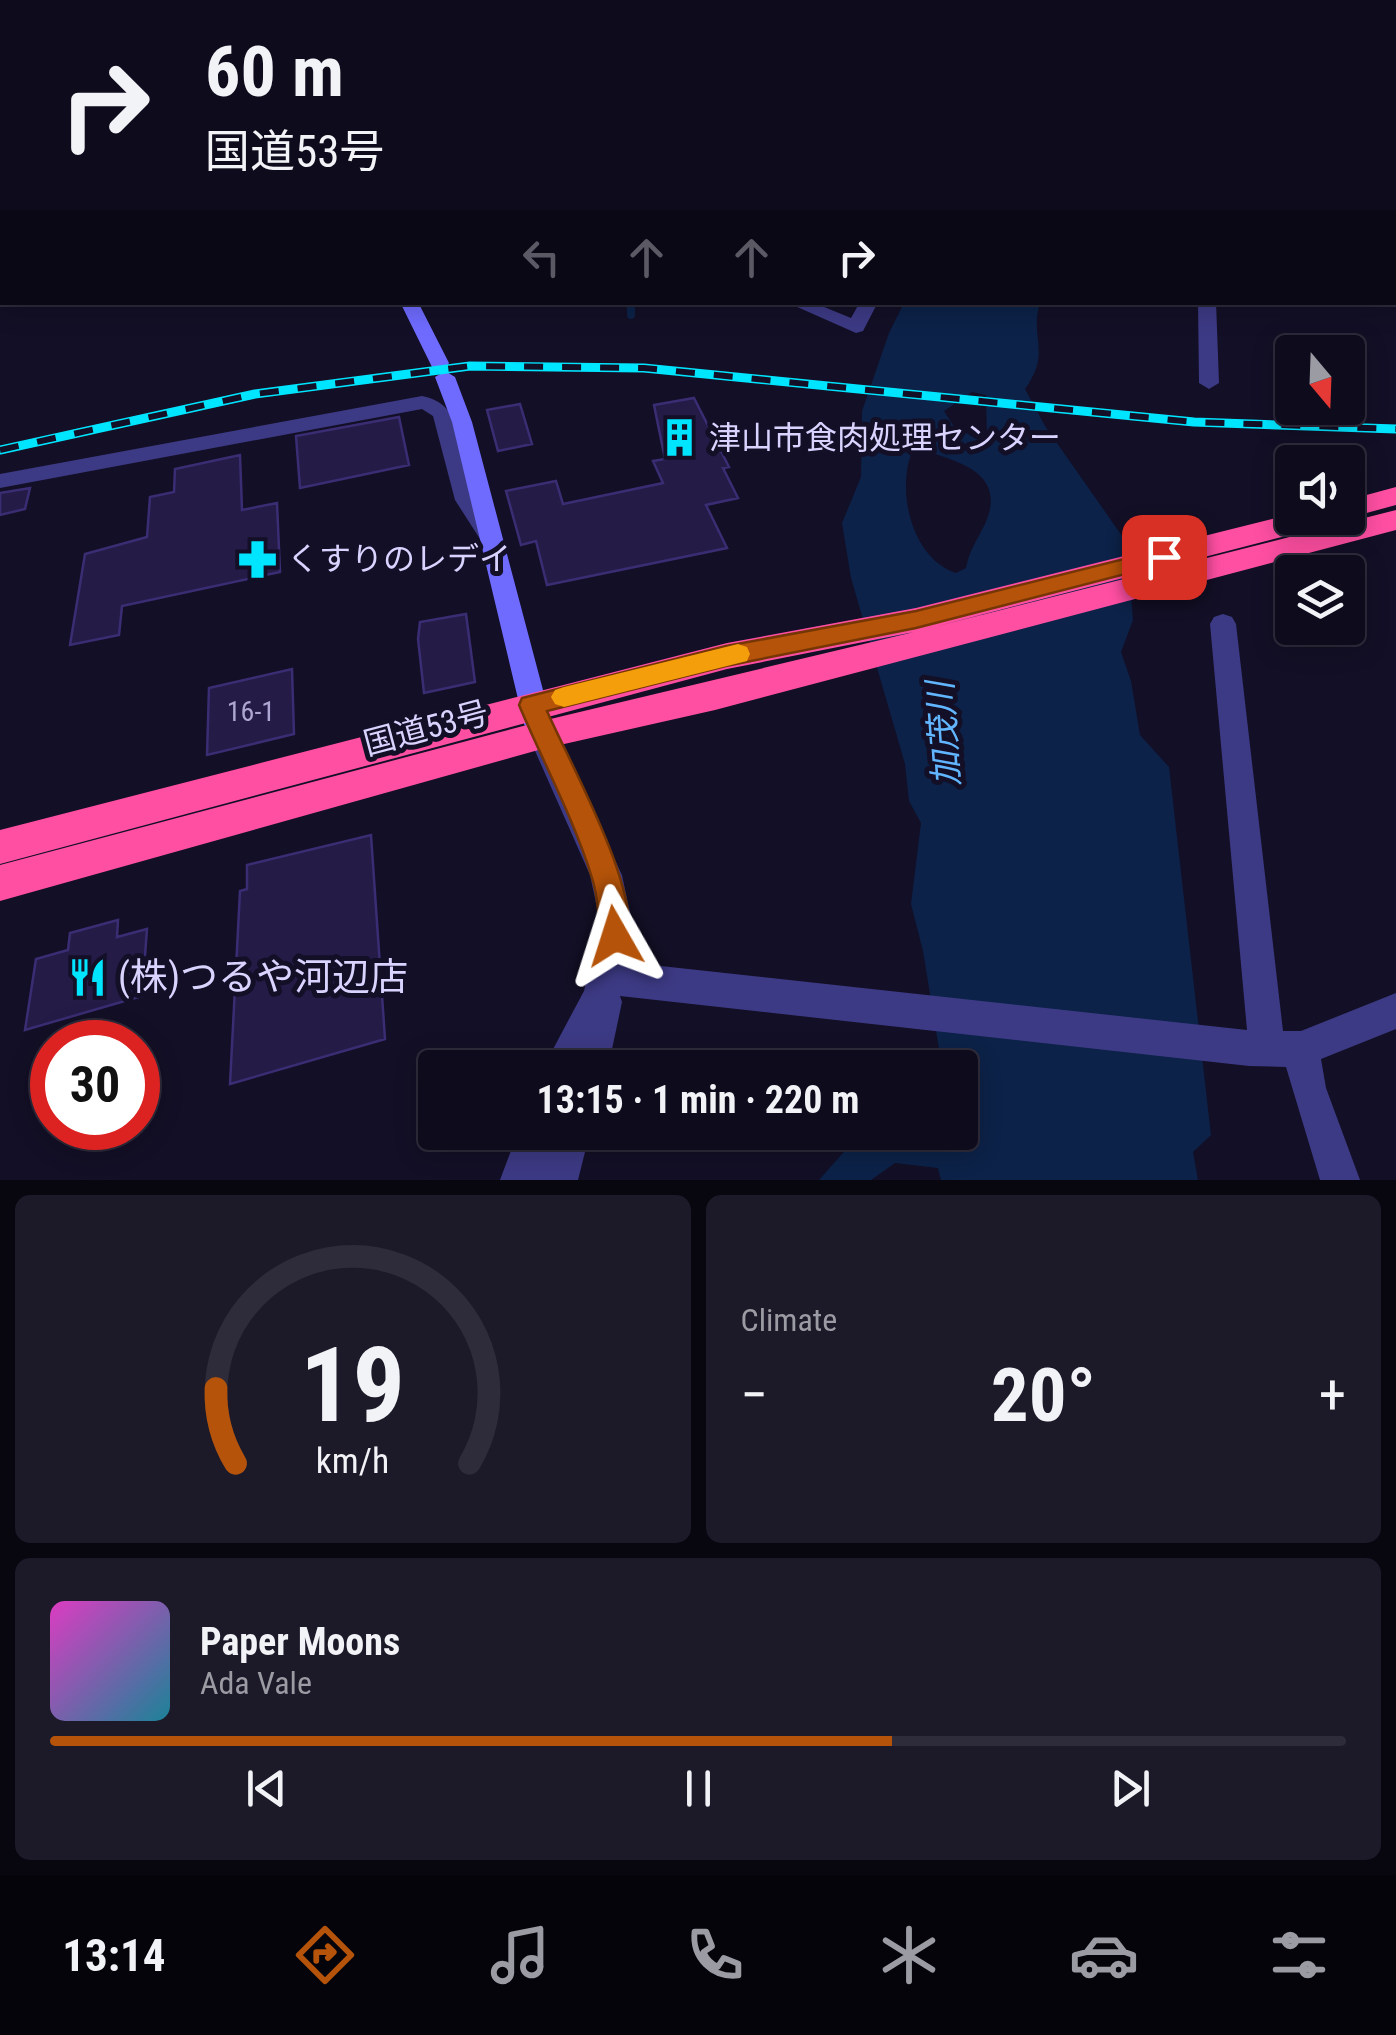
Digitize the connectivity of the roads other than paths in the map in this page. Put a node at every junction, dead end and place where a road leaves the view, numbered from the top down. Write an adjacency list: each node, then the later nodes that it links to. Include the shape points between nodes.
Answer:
1 (410, 305): 10 (main road, via 462,422)
2 (802, 305): 3 (street, via 856,328)
3 (868, 305)
4 (1207, 305): 5 (street)
5 (1208, 383)
6 (0, 481): 10 (street, via 427,403 443,415 466,500)
7 (1396, 496): 8 (highway)
8 (1365, 504)
9 (1396, 520): 12 (highway, 国道53号)
10 (488, 533): 14 (main road)
11 (1275, 533): 12 (highway, 国道53号)
12 (1199, 560): 14 (highway, 国道53号, via 726,656); 14 (highway, 国道53号, via 715,696)
13 (1223, 624): 19 (street)
14 (537, 720): 15 (highway, 国道53号); 16 (highway, 国道53号, via 161,852); 17 (street, via 612,891 616,922)
15 (0, 848)
16 (0, 883)
17 (606, 978): 19 (street); 20 (street); 21 (street)
18 (1396, 1011): 19 (street)
19 (1272, 1048): 26 (street, via 1308,1088)
20 (570, 1050)
21 (595, 1050)
22 (531, 1150): 24 (street)
23 (567, 1150): 25 (street)
24 (520, 1180)
25 (558, 1180)
26 (1340, 1180)

